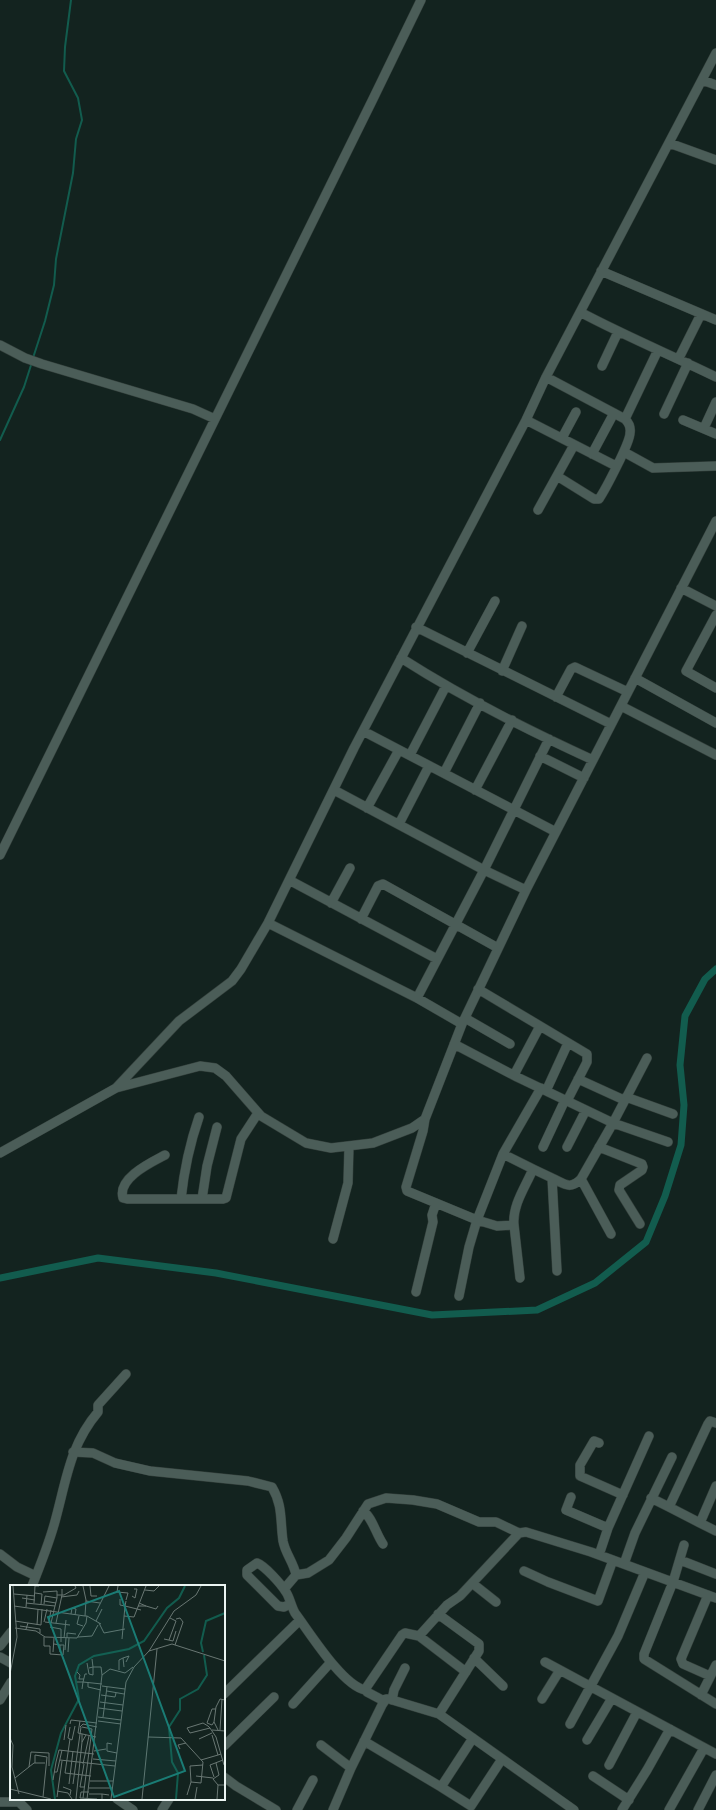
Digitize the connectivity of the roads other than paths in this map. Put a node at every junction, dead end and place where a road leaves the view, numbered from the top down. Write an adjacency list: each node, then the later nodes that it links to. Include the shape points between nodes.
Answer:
1 (421, 0): 23 (street)
2 (716, 54): 3 (street)
3 (702, 80): 4 (street); 5 (street)
4 (716, 85)
5 (669, 143): 6 (street); 7 (street)
6 (716, 160)
7 (602, 271): 8 (street); 9 (street)
8 (580, 312): 11 (street); 17 (street)
9 (701, 314): 10 (street); 14 (street)
10 (716, 320)
11 (618, 332): 13 (street); 16 (street)
12 (0, 346): 23 (street, via 42,364 193,409)
13 (658, 350): 14 (street); 24 (street)
14 (679, 358): 15 (street)
15 (688, 363): 18 (street); 22 (street)
16 (602, 366)
17 (546, 377): 21 (street); 25 (street)
18 (716, 377)
19 (716, 402): 27 (street)
20 (576, 412): 29 (street)
21 (614, 414): 24 (street); 32 (street)
22 (664, 414)
23 (215, 419): 73 (street)
24 (624, 419): 31 (street, via 629,424 630,433)
25 (526, 420): 29 (street); 43 (street)
26 (683, 420): 27 (street)
27 (704, 428): 28 (street)
28 (716, 434)
29 (562, 438): 30 (street)
30 (574, 445): 32 (street); 35 (street)
31 (624, 452): 33 (street); 34 (street, via 653,468)
32 (592, 454): 33 (street)
33 (616, 466): 35 (street, via 597,500)
34 (716, 466)
35 (557, 476): 36 (street)
36 (538, 510)
37 (716, 521): 38 (street)
38 (682, 588): 40 (street); 47 (street)
39 (494, 601): 44 (street)
40 (716, 606)
41 (716, 615): 49 (street, via 686,671)
42 (522, 626): 46 (street)
43 (416, 627): 44 (street); 45 (street)
44 (467, 653): 46 (street)
45 (401, 658): 48 (street); 57 (street)
46 (502, 671): 51 (street)
47 (635, 678): 50 (street); 55 (street)
48 (446, 686): 52 (street); 60 (street)
49 (716, 688)
50 (628, 692): 51 (street, via 576,667 571,669); 53 (street)
51 (556, 696): 56 (street)
52 (480, 703): 54 (street); 65 (street)
53 (620, 706): 56 (street); 61 (street)
54 (512, 720): 58 (street); 68 (street)
55 (716, 723)
56 (611, 724): 63 (street)
57 (363, 731): 59 (street); 67 (street)
58 (549, 739): 62 (street); 63 (street)
59 (399, 750): 60 (street); 69 (street)
60 (410, 755): 64 (street)
61 (716, 755)
62 (540, 756): 66 (street); 70 (street)
63 (593, 760): 66 (street)
64 (430, 766): 65 (street); 71 (street)
65 (444, 774): 68 (street)
66 (584, 778): 72 (street)
67 (334, 790): 69 (street); 76 (street)
68 (475, 790): 70 (street)
69 (367, 808): 71 (street)
70 (513, 810): 72 (street); 75 (street)
71 (399, 824): 75 (street)
72 (556, 832): 77 (street)
73 (0, 855)
74 (350, 868): 78 (street)
75 (484, 870): 77 (street); 81 (street)
76 (289, 880): 78 (street); 80 (street)
77 (526, 890): 82 (street)
78 (332, 903): 79 (street)
79 (361, 919): 81 (street, via 378,886 382,884); 83 (street)
80 (268, 923): 85 (street); 94 (street, via 232,981 178,1021)
81 (456, 924): 82 (street); 83 (street)
82 (498, 948): 84 (street)
83 (437, 959): 85 (street)
84 (478, 989): 86 (street); 87 (street)
85 (417, 998): 86 (street)
86 (463, 1021): 89 (street); 90 (street)
87 (540, 1026): 88 (street); 92 (street)
88 (568, 1043): 93 (street, via 588,1056); 95 (street)
89 (454, 1044): 92 (street); 102 (street)
90 (510, 1044)
91 (647, 1058): 96 (street)
92 (514, 1075): 95 (street)
93 (578, 1079): 96 (street); 97 (street)
94 (116, 1088): 99 (street, via 200,1066 215,1068 226,1076); 110 (street)
95 (543, 1090): 97 (street); 111 (street)
96 (625, 1099): 100 (street); 103 (street)
97 (566, 1100): 98 (street); 107 (street)
98 (586, 1110): 103 (street); 108 (street)
99 (258, 1113): 106 (street, via 306,1143 331,1148); 117 (street, via 241,1139 226,1198)
100 (674, 1114)
101 (199, 1117): 116 (street, via 183,1175)
102 (425, 1119): 106 (street, via 412,1128 373,1144); 118 (street, via 406,1188 407,1191)
103 (613, 1122): 105 (street); 109 (street)
104 (217, 1127): 117 (street)
105 (668, 1142)
106 (349, 1146): 123 (street, via 348,1183)
107 (543, 1147)
108 (567, 1147)
109 (599, 1147): 115 (street); 120 (street, via 644,1167 620,1185 619,1190)
110 (0, 1152)
111 (503, 1154): 113 (street); 119 (street)
112 (166, 1155): 116 (street, via 132,1175 124,1185 123,1198)
113 (533, 1168): 114 (street); 121 (street, via 515,1210)
114 (552, 1178): 115 (street, via 568,1185 575,1185); 124 (street)
115 (581, 1179): 122 (street)
116 (181, 1199): 117 (street)
117 (202, 1199)
118 (436, 1203): 119 (street); 126 (street)
119 (477, 1220): 121 (street, via 497,1226); 127 (street)
120 (640, 1224)
121 (514, 1225): 125 (street)
122 (611, 1234)
123 (333, 1239)
124 (557, 1271)
125 (520, 1278)
126 (416, 1292)
127 (459, 1296)
128 (126, 1374): 132 (street, via 98,1405 98,1412 86,1426)
129 (716, 1423): 138 (street, via 710,1421 708,1424)
130 (650, 1436): 135 (street)
131 (599, 1443): 135 (street, via 594,1441 580,1465 580,1476)
132 (74, 1452): 154 (street, via 92,1453 150,1471 248,1481 272,1487 278,1498 283,1541); 155 (street)
133 (672, 1457): 137 (street)
134 (716, 1486): 140 (street)
135 (623, 1495): 141 (street)
136 (571, 1497): 141 (street, via 566,1510)
137 (652, 1498): 138 (street); 150 (street, via 634,1533)
138 (669, 1507): 140 (street)
139 (363, 1511): 143 (street, via 368,1504 386,1498 413,1500 437,1504 479,1522 496,1522); 144 (street, via 370,1516); 154 (street, via 329,1560 308,1573)
140 (700, 1523): 142 (street)
141 (608, 1528): 147 (street)
142 (716, 1531)
143 (519, 1533): 147 (street, via 526,1532); 157 (street)
144 (383, 1544)
145 (684, 1545): 149 (street)
146 (0, 1554): 155 (street)
147 (599, 1555): 148 (street)
148 (613, 1560): 150 (street); 151 (street, via 598,1601)
149 (680, 1560): 153 (street); 156 (street)
150 (624, 1564): 152 (street)
151 (524, 1571)
152 (645, 1572): 156 (street); 180 (street, via 618,1636)
153 (716, 1574)
154 (296, 1575): 159 (street)
155 (36, 1576): 158 (street)
156 (673, 1582): 160 (street); 183 (street, via 644,1659)
157 (472, 1583): 161 (street); 163 (street)
158 (32, 1585)
159 (284, 1589): 162 (street); 162 (street, via 259,1564 254,1564 247,1570 247,1575 278,1606)
160 (712, 1597): 177 (street, via 680,1659 683,1664)
161 (496, 1602)
162 (290, 1604): 164 (street)
163 (438, 1614): 166 (street); 169 (street, via 479,1644 479,1651)
164 (300, 1620): 171 (street); 182 (street)
165 (10, 1633): 167 (street)
166 (419, 1636): 176 (street); 181 (street, via 402,1635)
167 (0, 1646)
168 (0, 1656): 170 (street)
169 (474, 1658): 176 (street); 179 (street)
170 (10, 1662)
171 (332, 1662): 181 (street, via 356,1687); 189 (street)
172 (545, 1662): 175 (street)
173 (716, 1665): 177 (street)
174 (405, 1668): 188 (street)
175 (560, 1670): 180 (street); 186 (street)
176 (466, 1672): 192 (street)
177 (710, 1676): 183 (street)
178 (10, 1684): 187 (street)
179 (503, 1686)
180 (590, 1686): 185 (street); 193 (street)
181 (365, 1690): 188 (street)
182 (225, 1692)
183 (701, 1695): 190 (street)
184 (274, 1697): 198 (street)
185 (612, 1698): 191 (street); 196 (street)
186 (542, 1699)
187 (0, 1700)
188 (388, 1700): 192 (street); 197 (street)
189 (293, 1704)
190 (716, 1704)
191 (637, 1712): 194 (street); 203 (street)
192 (439, 1714): 195 (street)
193 (570, 1724)
194 (670, 1729): 200 (street); 212 (street)
195 (473, 1738): 202 (street); 209 (street)
196 (587, 1740)
197 (364, 1741): 204 (street); 209 (street)
198 (225, 1745)
199 (321, 1745): 204 (street)
200 (704, 1748): 201 (street); 223 (street)
201 (716, 1754)
202 (502, 1759): 214 (street); 221 (street)
203 (609, 1765)
204 (351, 1768): 220 (street)
205 (716, 1775): 224 (street)
206 (593, 1776): 212 (street)
207 (225, 1778): 218 (street)
208 (313, 1780): 219 (street)
209 (441, 1787): 214 (street)
210 (118, 1800): 216 (street)
211 (168, 1800): 217 (street)
212 (629, 1800): 222 (street)
213 (0, 1802): 215 (street, via 19,1802)
214 (474, 1808)
215 (27, 1810)
216 (133, 1810)
217 (162, 1810)
218 (276, 1810)
219 (297, 1810)
220 (333, 1810)
221 (574, 1810)
222 (622, 1810)
223 (669, 1810)
224 (698, 1810)

